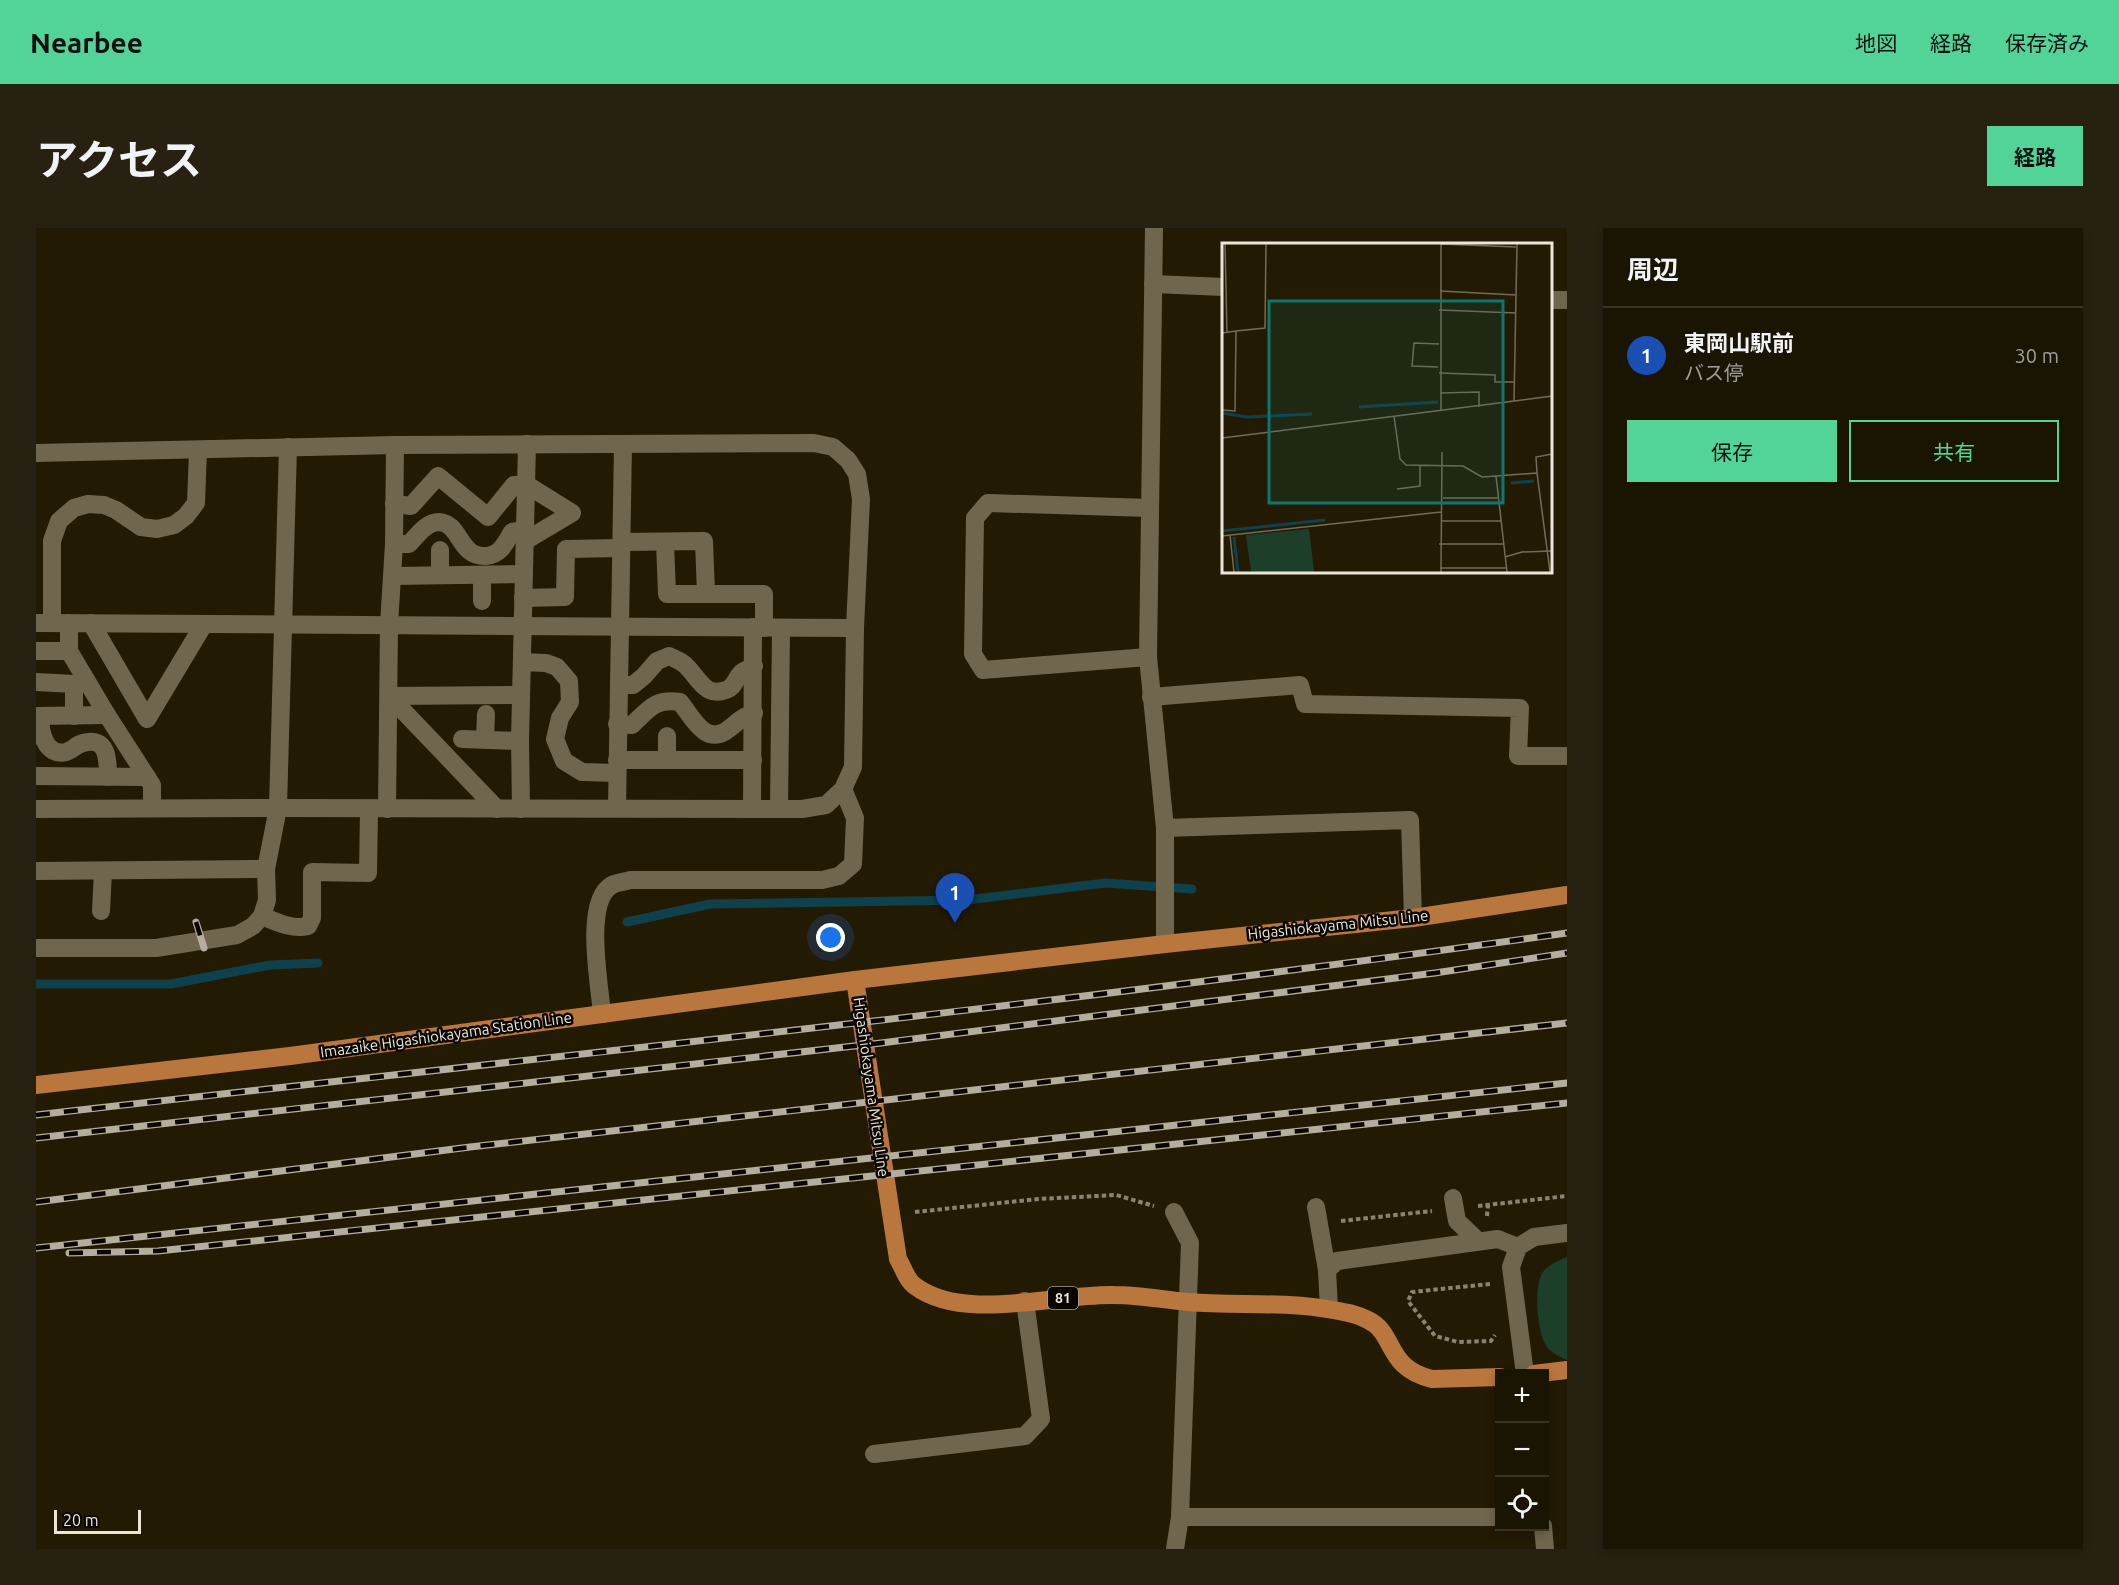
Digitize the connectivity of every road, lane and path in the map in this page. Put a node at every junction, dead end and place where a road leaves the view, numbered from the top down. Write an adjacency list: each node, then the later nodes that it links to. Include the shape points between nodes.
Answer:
1 (1154, 228): 2 (street)
2 (1153, 284): 3 (street); 12 (street)
3 (1222, 286)
4 (527, 444): 5 (street); 6 (street); 10 (street)
5 (623, 444): 16 (street); 33 (street, via 814,443 833,447 857,474 861,499)
6 (395, 445): 7 (street); 11 (street)
7 (288, 447): 8 (street); 28 (street)
8 (198, 450): 9 (street); 25 (street, via 196,503 174,525 141,527 116,510 88,504 74,508 59,521 51,541)
9 (36, 453)
10 (526, 485): 11 (street, via 514,485 488,517 438,476 411,506); 13 (street); 13 (street, via 572,513)
11 (394, 504): 15 (street)
12 (1149, 508): 36 (street); 36 (street, via 988,502 975,518 973,654 983,670)
13 (525, 536): 15 (street, via 512,532 495,555 483,556 472,553 450,526 439,522 427,525 409,544); 18 (street)
14 (665, 542): 16 (street); 22 (street, via 667,594); 22 (street, via 704,541)
15 (394, 544): 21 (street)
16 (622, 545): 23 (street, via 566,549 565,597); 31 (street)
17 (440, 550): 19 (street)
18 (524, 574): 20 (street); 23 (street)
19 (440, 575): 20 (street); 21 (street)
20 (482, 575): 24 (street)
21 (392, 576): 29 (street)
22 (706, 594): 32 (street, via 764,594)
23 (523, 598): 30 (street)
24 (482, 601)
25 (52, 623): 26 (street); 35 (street)
26 (91, 623): 27 (street); 27 (street, via 147,719)
27 (204, 624): 28 (street)
28 (283, 624): 29 (street); 63 (street)
29 (389, 625): 30 (street); 42 (street)
30 (523, 626): 31 (street); 37 (street)
31 (620, 627): 32 (street); 40 (street)
32 (766, 627): 33 (street); 38 (street); 70 (street)
33 (855, 628): 61 (street, via 853,767)
34 (36, 651): 35 (street)
35 (69, 651): 46 (street)
36 (1148, 657): 43 (street)
37 (522, 663): 41 (street); 57 (street, via 557,667 569,681 570,702 560,718 555,739 564,761 582,772)
38 (754, 666): 40 (street, via 741,673 727,690 708,691 689,669 669,656 657,661 633,685); 44 (street)
39 (36, 682): 48 (street, via 74,684)
40 (619, 685): 49 (street)
41 (521, 695): 42 (street); 53 (street)
42 (388, 696): 64 (street); 65 (street)
43 (1151, 698): 54 (street, via 1300,686 1305,704 1520,708 1518,756); 71 (street)
44 (754, 713): 49 (street, via 739,718 725,732 713,735 703,732 680,702 667,700 654,704 632,725); 56 (street)
45 (486, 714): 52 (street)
46 (107, 715): 48 (street); 60 (street)
47 (38, 716): 48 (street); 59 (street, via 44,740 56,752 70,751 84,742 100,745 108,757)
48 (74, 716)
49 (617, 724): 57 (street)
50 (667, 736): 55 (street)
51 (462, 739): 52 (street)
52 (485, 739): 53 (street)
53 (520, 741): 66 (street)
54 (1567, 756)
55 (667, 760): 56 (street); 57 (street)
56 (753, 760): 68 (street)
57 (617, 767): 67 (street)
58 (36, 776): 59 (street)
59 (108, 777): 60 (street)
60 (147, 777): 62 (street, via 152,785)
61 (843, 789): 70 (street, via 826,805); 82 (street, via 855,818 853,864 839,876 822,880 630,880 612,885 602,896 595,926)
62 (152, 808): 63 (street); 69 (street)
63 (278, 808): 64 (street); 72 (street)
64 (378, 808): 65 (street); 77 (street, via 368,873 312,872 312,918 308,926 289,926)
65 (497, 808): 66 (street)
66 (521, 808): 67 (street)
67 (617, 808): 68 (street)
68 (752, 808): 70 (street)
69 (36, 809)
70 (779, 809)
71 (1165, 828): 78 (street, via 1410,820); 79 (street)
72 (266, 869): 74 (street); 77 (street, via 267,900)
73 (36, 871): 74 (street)
74 (103, 871): 76 (street)
75 (1567, 895): 78 (main road, Higashiokayama Mitsu Line)
76 (101, 912)
77 (262, 916): 80 (street, via 237,935 156,948)
78 (1413, 918): 79 (main road, Higashiokayama Mitsu Line)
79 (1165, 944): 81 (main road, Higashiokayama Mitsu Line)
80 (36, 948)
81 (855, 980): 82 (main road, Imazaike Higashiokayama Station Line); 88 (main road, Higashiokayama Mitsu Line / 81)
82 (602, 1014): 83 (main road, Imazaike Higashiokayama Station Line)
83 (36, 1085)
84 (1453, 1198): 90 (street, via 1457,1221)
85 (1488, 1205): 90 (path)
86 (1316, 1207): 92 (street)
87 (1174, 1212): 88 (path, via 1116,1195); 94 (street, via 1190,1243)
88 (890, 1215): 93 (main road, Higashiokayama Mitsu Line / 81, via 898,1259 913,1285 936,1298 968,1306)
89 (1567, 1233): 91 (street, via 1534,1237)
90 (1482, 1240): 91 (street, via 1498,1239); 92 (street, via 1337,1261); 96 (path, via 1493,1284 1412,1292 1408,1301 1435,1336 1458,1342 1491,1341)
91 (1518, 1247): 97 (street, via 1511,1267)
92 (1327, 1270): 95 (street)
93 (1025, 1301): 94 (main road, Higashiokayama Mitsu Line / 81, via 1115,1295); 101 (street, via 1041,1419 1024,1436)
94 (1189, 1302): 95 (main road, Higashiokayama Mitsu Line / 81); 102 (street)
95 (1329, 1310): 100 (main road, Higashiokayama Mitsu Line / 81, via 1371,1321 1411,1373 1432,1379)
96 (1500, 1330)
97 (1524, 1369)
98 (1567, 1370): 99 (main road)
99 (1549, 1372)
100 (1495, 1377)
101 (874, 1454)
102 (1180, 1517): 103 (street); 105 (street)
103 (1495, 1517)
104 (1543, 1531): 106 (street)
105 (1175, 1549)
106 (1545, 1549)

